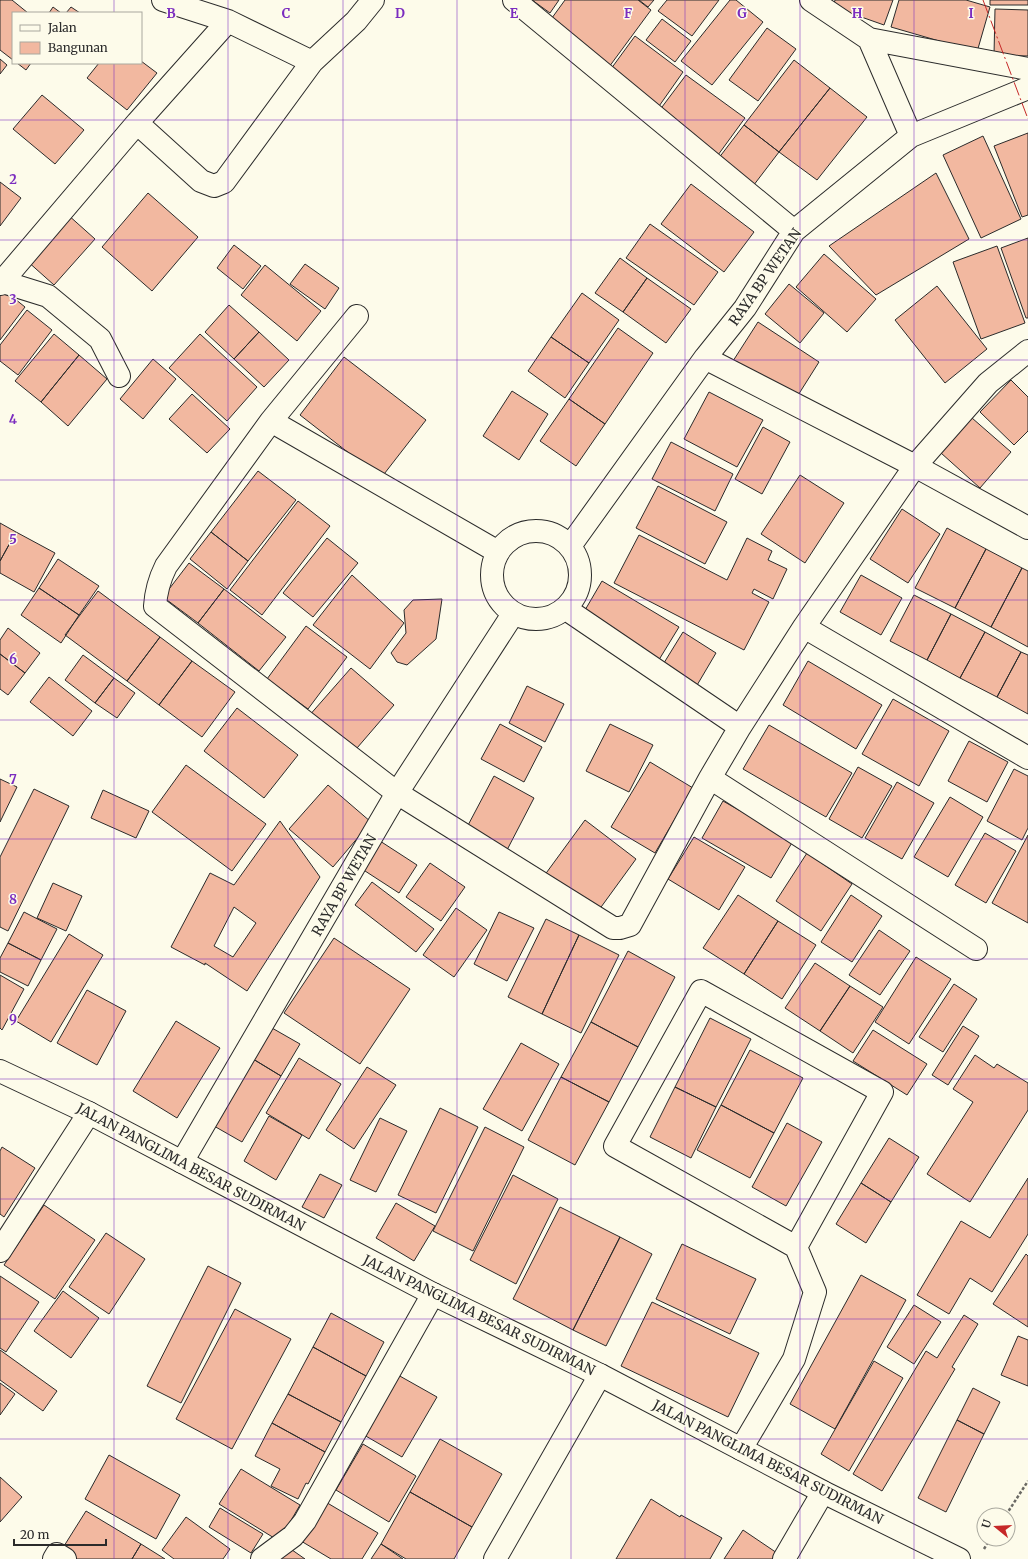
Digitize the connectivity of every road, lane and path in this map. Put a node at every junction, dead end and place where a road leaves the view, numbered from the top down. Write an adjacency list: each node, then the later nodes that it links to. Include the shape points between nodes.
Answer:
1 (163, 0): 5 (street)
2 (372, 0): 7 (street, via 356,21)
3 (514, 0): 12 (street)
4 (811, 0): 6 (street)
5 (228, 21): 7 (street); 10 (street)
6 (870, 40): 8 (street); 11 (street)
7 (312, 62): 10 (street, via 224,182 214,186 201,181)
8 (1028, 69)
9 (1028, 88): 11 (street, RAYA BP WETAN)
10 (137, 123): 13 (street)
11 (911, 136): 12 (street, RAYA BP WETAN)
12 (794, 231): 16 (street, RAYA BP WETAN, via 745,308)
13 (2, 283): 17 (street, via 48,296 100,339)
14 (357, 316): 18 (street)
15 (1028, 351): 19 (street, via 988,383)
16 (705, 358): 19 (street); 21 (street, RAYA BP WETAN)
17 (119, 376)
18 (271, 421): 22 (street); 29 (street, via 166,566 159,580 155,606)
19 (915, 466): 20 (street); 25 (street)
20 (1028, 528)
21 (570, 546): 22 (street, via 559,537 546,532 532,531 518,534 507,541); 23 (street, via 581,571 580,585)
22 (498, 552): 24 (street, via 492,579 495,593 503,605)
23 (566, 608): 24 (street, via 554,616 540,620 526,619); 26 (street)
24 (514, 614): 29 (street, RAYA BP WETAN)
25 (804, 627): 26 (street); 27 (street)
26 (740, 728): 28 (street)
27 (1028, 758)
28 (710, 778): 29 (street, via 630,925 620,928 613,928); 30 (street)
29 (397, 793): 33 (street, RAYA BP WETAN)
30 (976, 949)
31 (0, 1070): 32 (street, JALAN PANGLIMA BESAR SUDIRMAN)
32 (89, 1114): 33 (street, JALAN PANGLIMA BESAR SUDIRMAN); 35 (street)
33 (182, 1162): 36 (street, JALAN PANGLIMA BESAR SUDIRMAN)
34 (796, 1247): 34 (street, via 615,1146 701,991 882,1092); 38 (street, via 815,1292 794,1359)
35 (0, 1251)
36 (433, 1294): 37 (street, JALAN PANGLIMA BESAR SUDIRMAN); 44 (street, via 305,1521 293,1536)
37 (600, 1375): 38 (street, JALAN PANGLIMA BESAR SUDIRMAN); 45 (street)
38 (741, 1449): 40 (street, JALAN PANGLIMA BESAR SUDIRMAN)
39 (1028, 1481): 41 (path)
40 (823, 1492): 46 (street); 47 (street, JALAN PANGLIMA BESAR SUDIRMAN)
41 (1011, 1507)
42 (54, 1559): 43 (street, via 57,1554)
43 (65, 1559)
44 (262, 1559)
45 (495, 1559)
46 (784, 1559)
47 (959, 1559)

